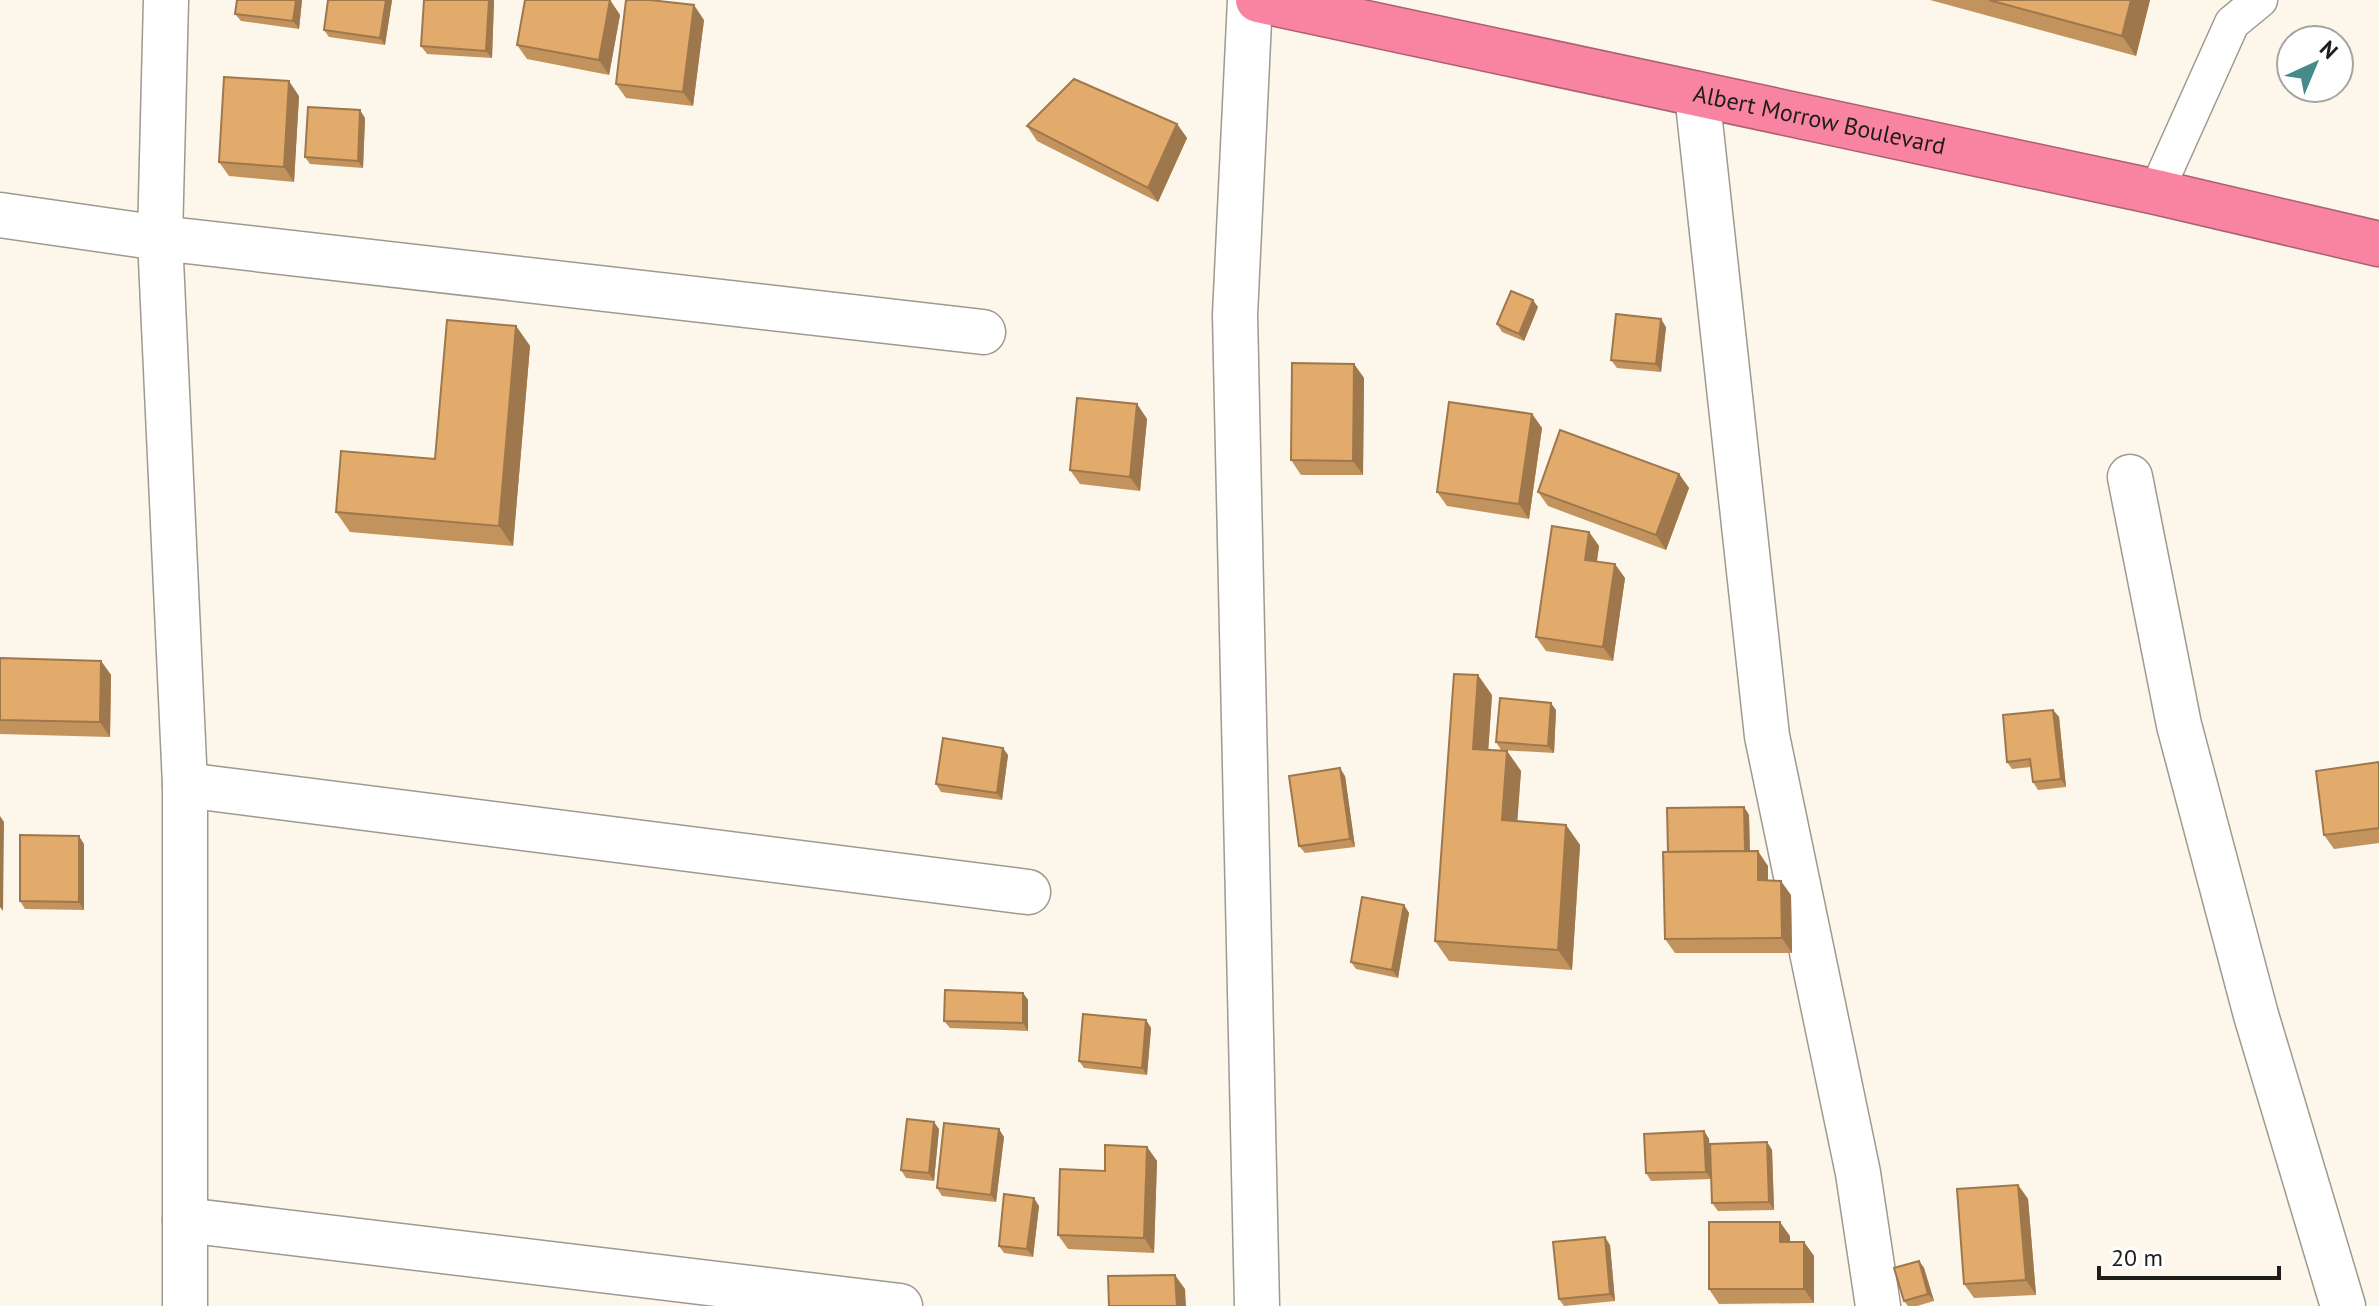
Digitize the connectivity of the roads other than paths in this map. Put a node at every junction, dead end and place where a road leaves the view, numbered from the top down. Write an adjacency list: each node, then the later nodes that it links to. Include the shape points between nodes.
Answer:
1 (166, 0): 8 (street)
2 (1250, 0): 17 (street, via 1235,315)
3 (1258, 0): 5 (highway, Albert Morrow Boulevard)
4 (2260, 0): 6 (lane, via 2232,23)
5 (1697, 94): 6 (highway, Albert Morrow Boulevard); 18 (street, via 1767,736 1858,1173)
6 (2156, 192): 9 (highway, Albert Morrow Boulevard)
7 (0, 215): 8 (street)
8 (160, 238): 10 (street); 12 (street)
9 (2365, 241)
10 (983, 332)
11 (2130, 477): 19 (street, via 2179,725 2256,1015)
12 (185, 785): 13 (street); 14 (street)
13 (1028, 892)
14 (185, 1220): 15 (street); 16 (street)
15 (185, 1306)
16 (900, 1306)
17 (1257, 1306)
18 (1878, 1306)
19 (2343, 1306)

